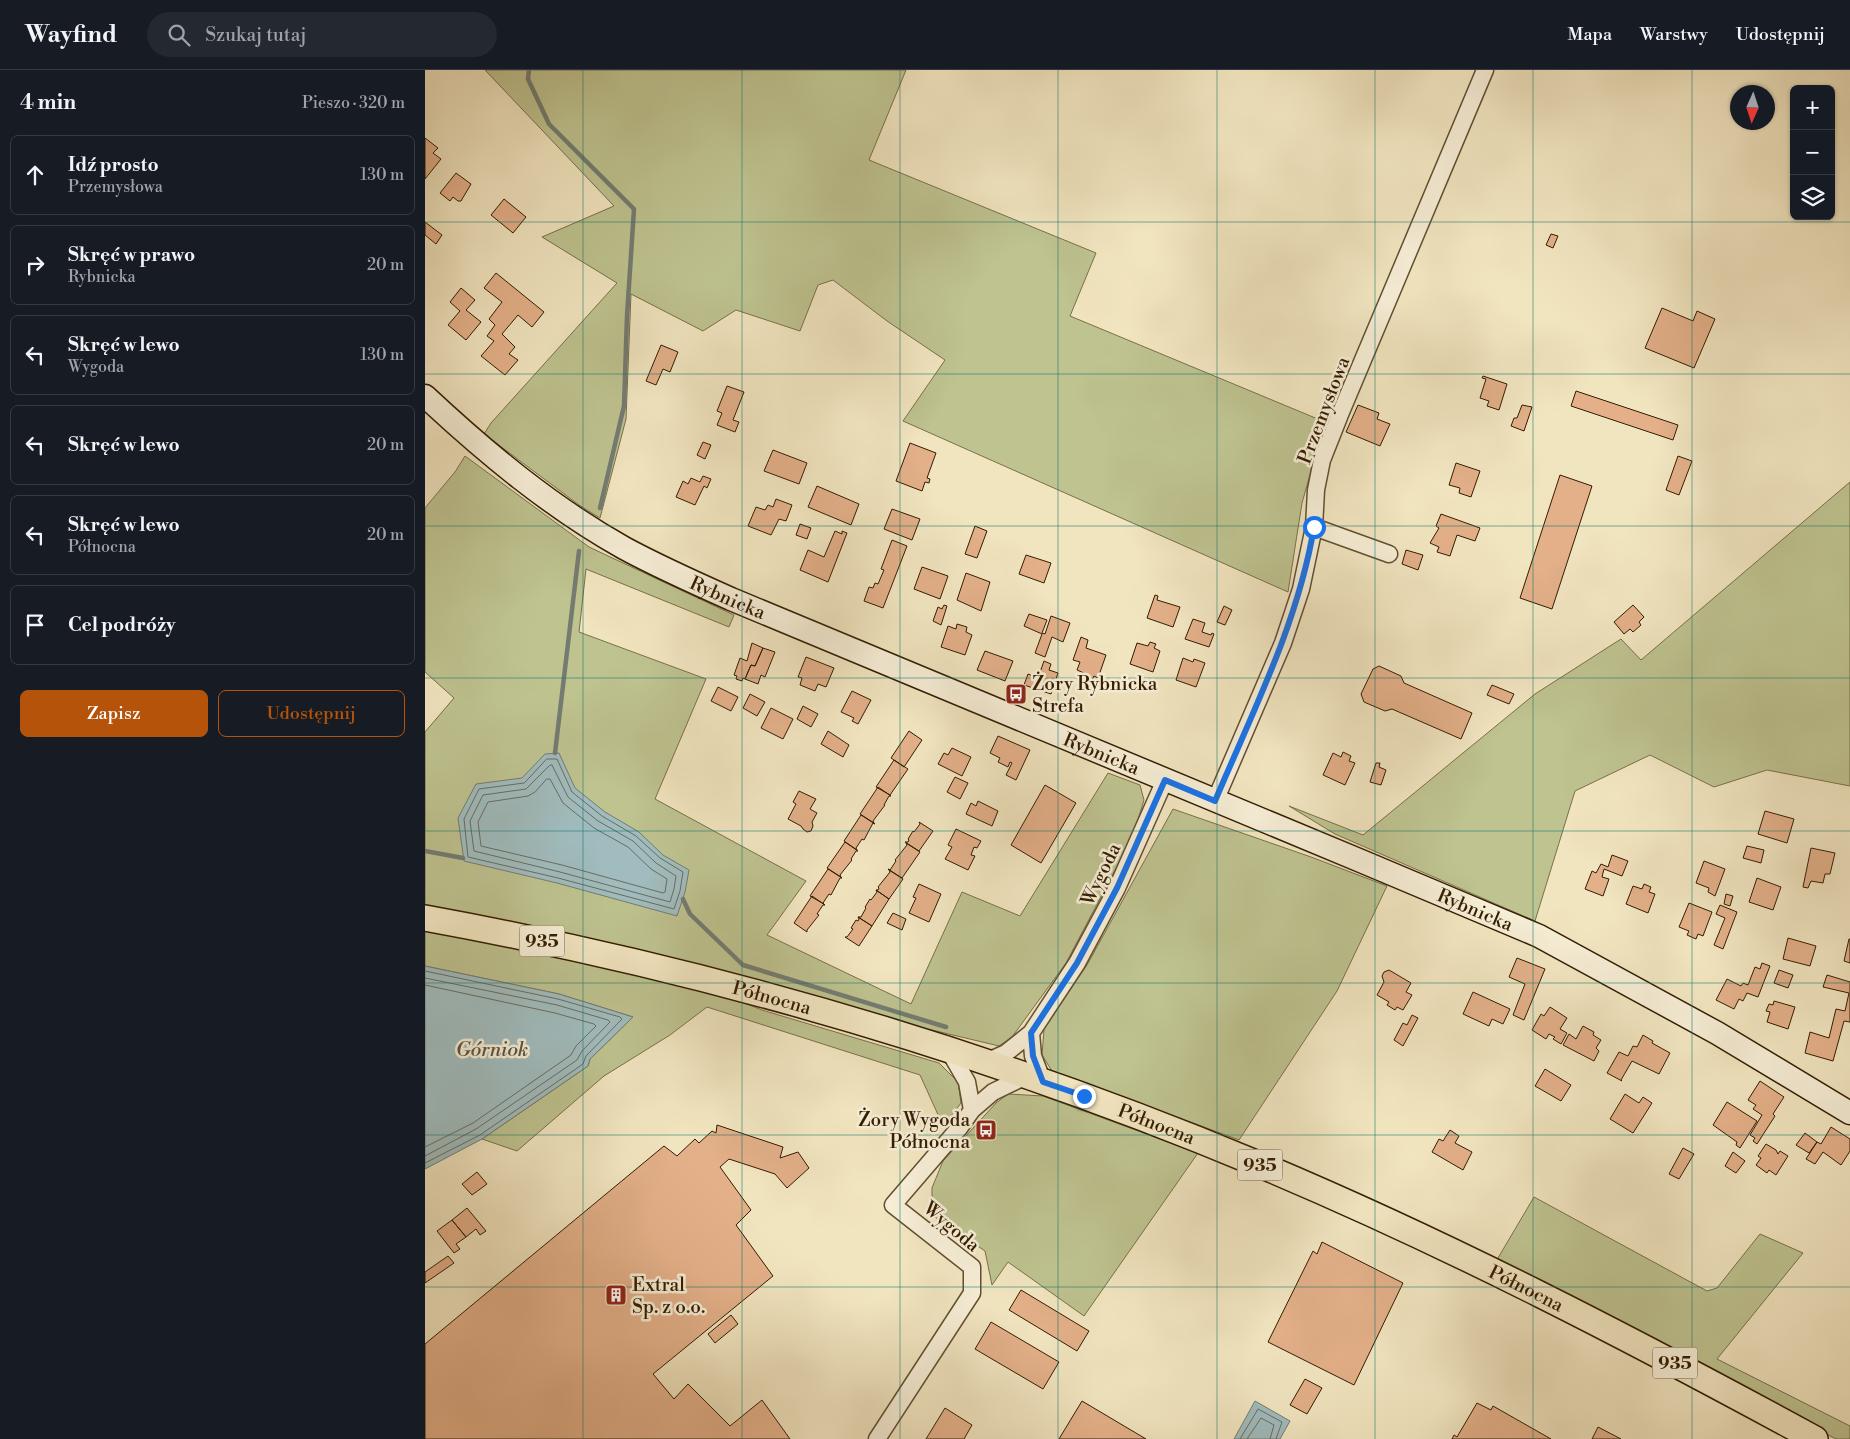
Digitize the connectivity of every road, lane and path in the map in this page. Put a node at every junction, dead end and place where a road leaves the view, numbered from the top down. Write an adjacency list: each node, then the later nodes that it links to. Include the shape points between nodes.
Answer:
1 (1485, 70): 3 (street, Przemysłowa, via 1322,460)
2 (425, 396): 5 (street, Rybnicka, via 477,445 535,490 582,523 667,571)
3 (1314, 527): 4 (street); 6 (street, Przemysłowa, via 1301,589 1283,643)
4 (1389, 554)
5 (1165, 780): 6 (street, Rybnicka); 8 (street, Wygoda, via 1117,888 1077,963)
6 (1215, 801): 13 (street, Rybnicka, via 1539,936 1717,1033)
7 (425, 918): 9 (main road, Północna / 935, via 581,949 725,985)
8 (1031, 1033): 10 (street, Wygoda); 11 (street)
9 (948, 1049): 10 (main road, Północna / 935); 12 (street, via 967,1082)
10 (987, 1062): 11 (main road, Północna / 935)
11 (1035, 1079): 12 (street, Wygoda, via 993,1092); 15 (main road, Północna / 935, via 1257,1163 1412,1232 1551,1299)
12 (972, 1110): 14 (street, Wygoda, via 893,1205 971,1267 972,1293)
13 (1850, 1113)
14 (877, 1439)
15 (1815, 1439)

